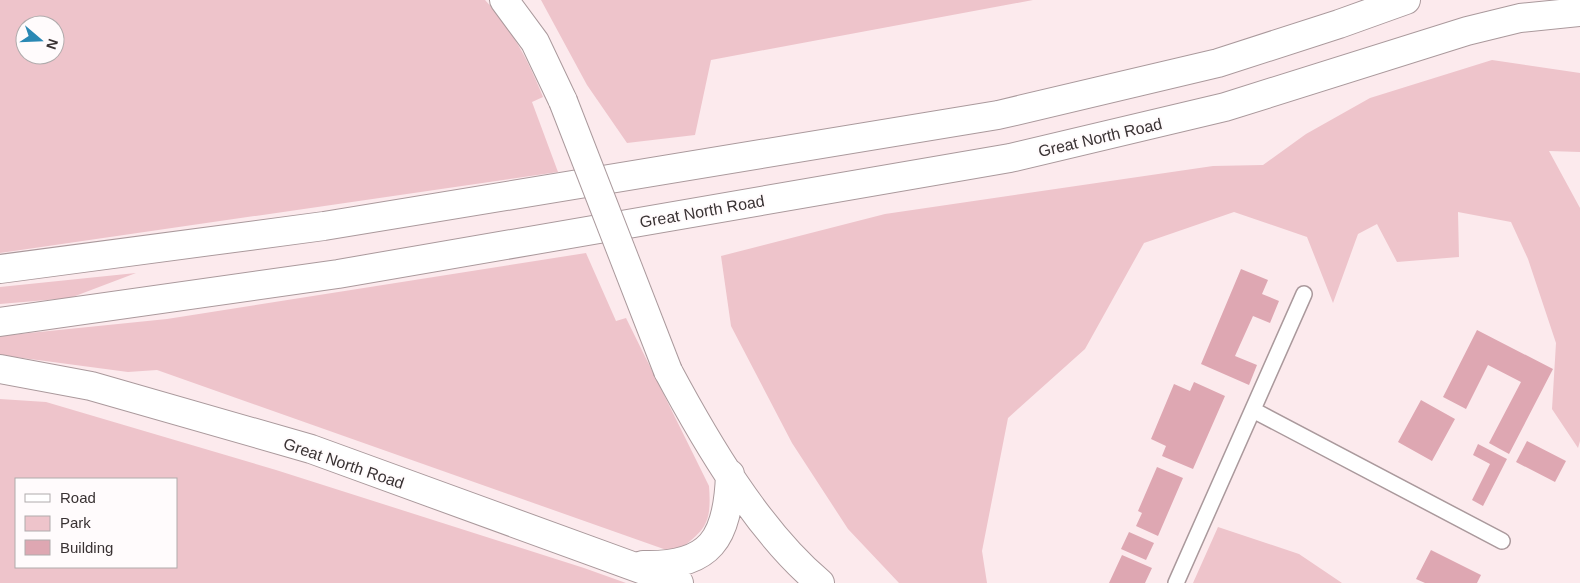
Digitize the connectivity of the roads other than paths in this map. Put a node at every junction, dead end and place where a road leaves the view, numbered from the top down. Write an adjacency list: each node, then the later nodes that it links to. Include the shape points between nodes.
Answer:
1 (504, 0): 9 (main road, bridge, via 535,42 563,101 668,371 694,420)
2 (1406, 0): 4 (main road, via 1218,63 998,115 324,226)
3 (1580, 12): 6 (main road, Great North Road, via 1520,18 1467,31 1226,107 1010,158 338,274)
4 (0, 270)
5 (1304, 294): 8 (lane)
6 (0, 322)
7 (0, 369): 11 (main road, Great North Road, via 91,386 311,450)
8 (1253, 410): 10 (lane); 14 (lane)
9 (730, 474): 11 (main road, via 729,504 722,531 705,551 679,563); 13 (main road, via 752,508 804,570)
10 (1502, 541)
11 (628, 565): 12 (main road, Great North Road)
12 (679, 583)
13 (820, 583)
14 (1176, 583)

